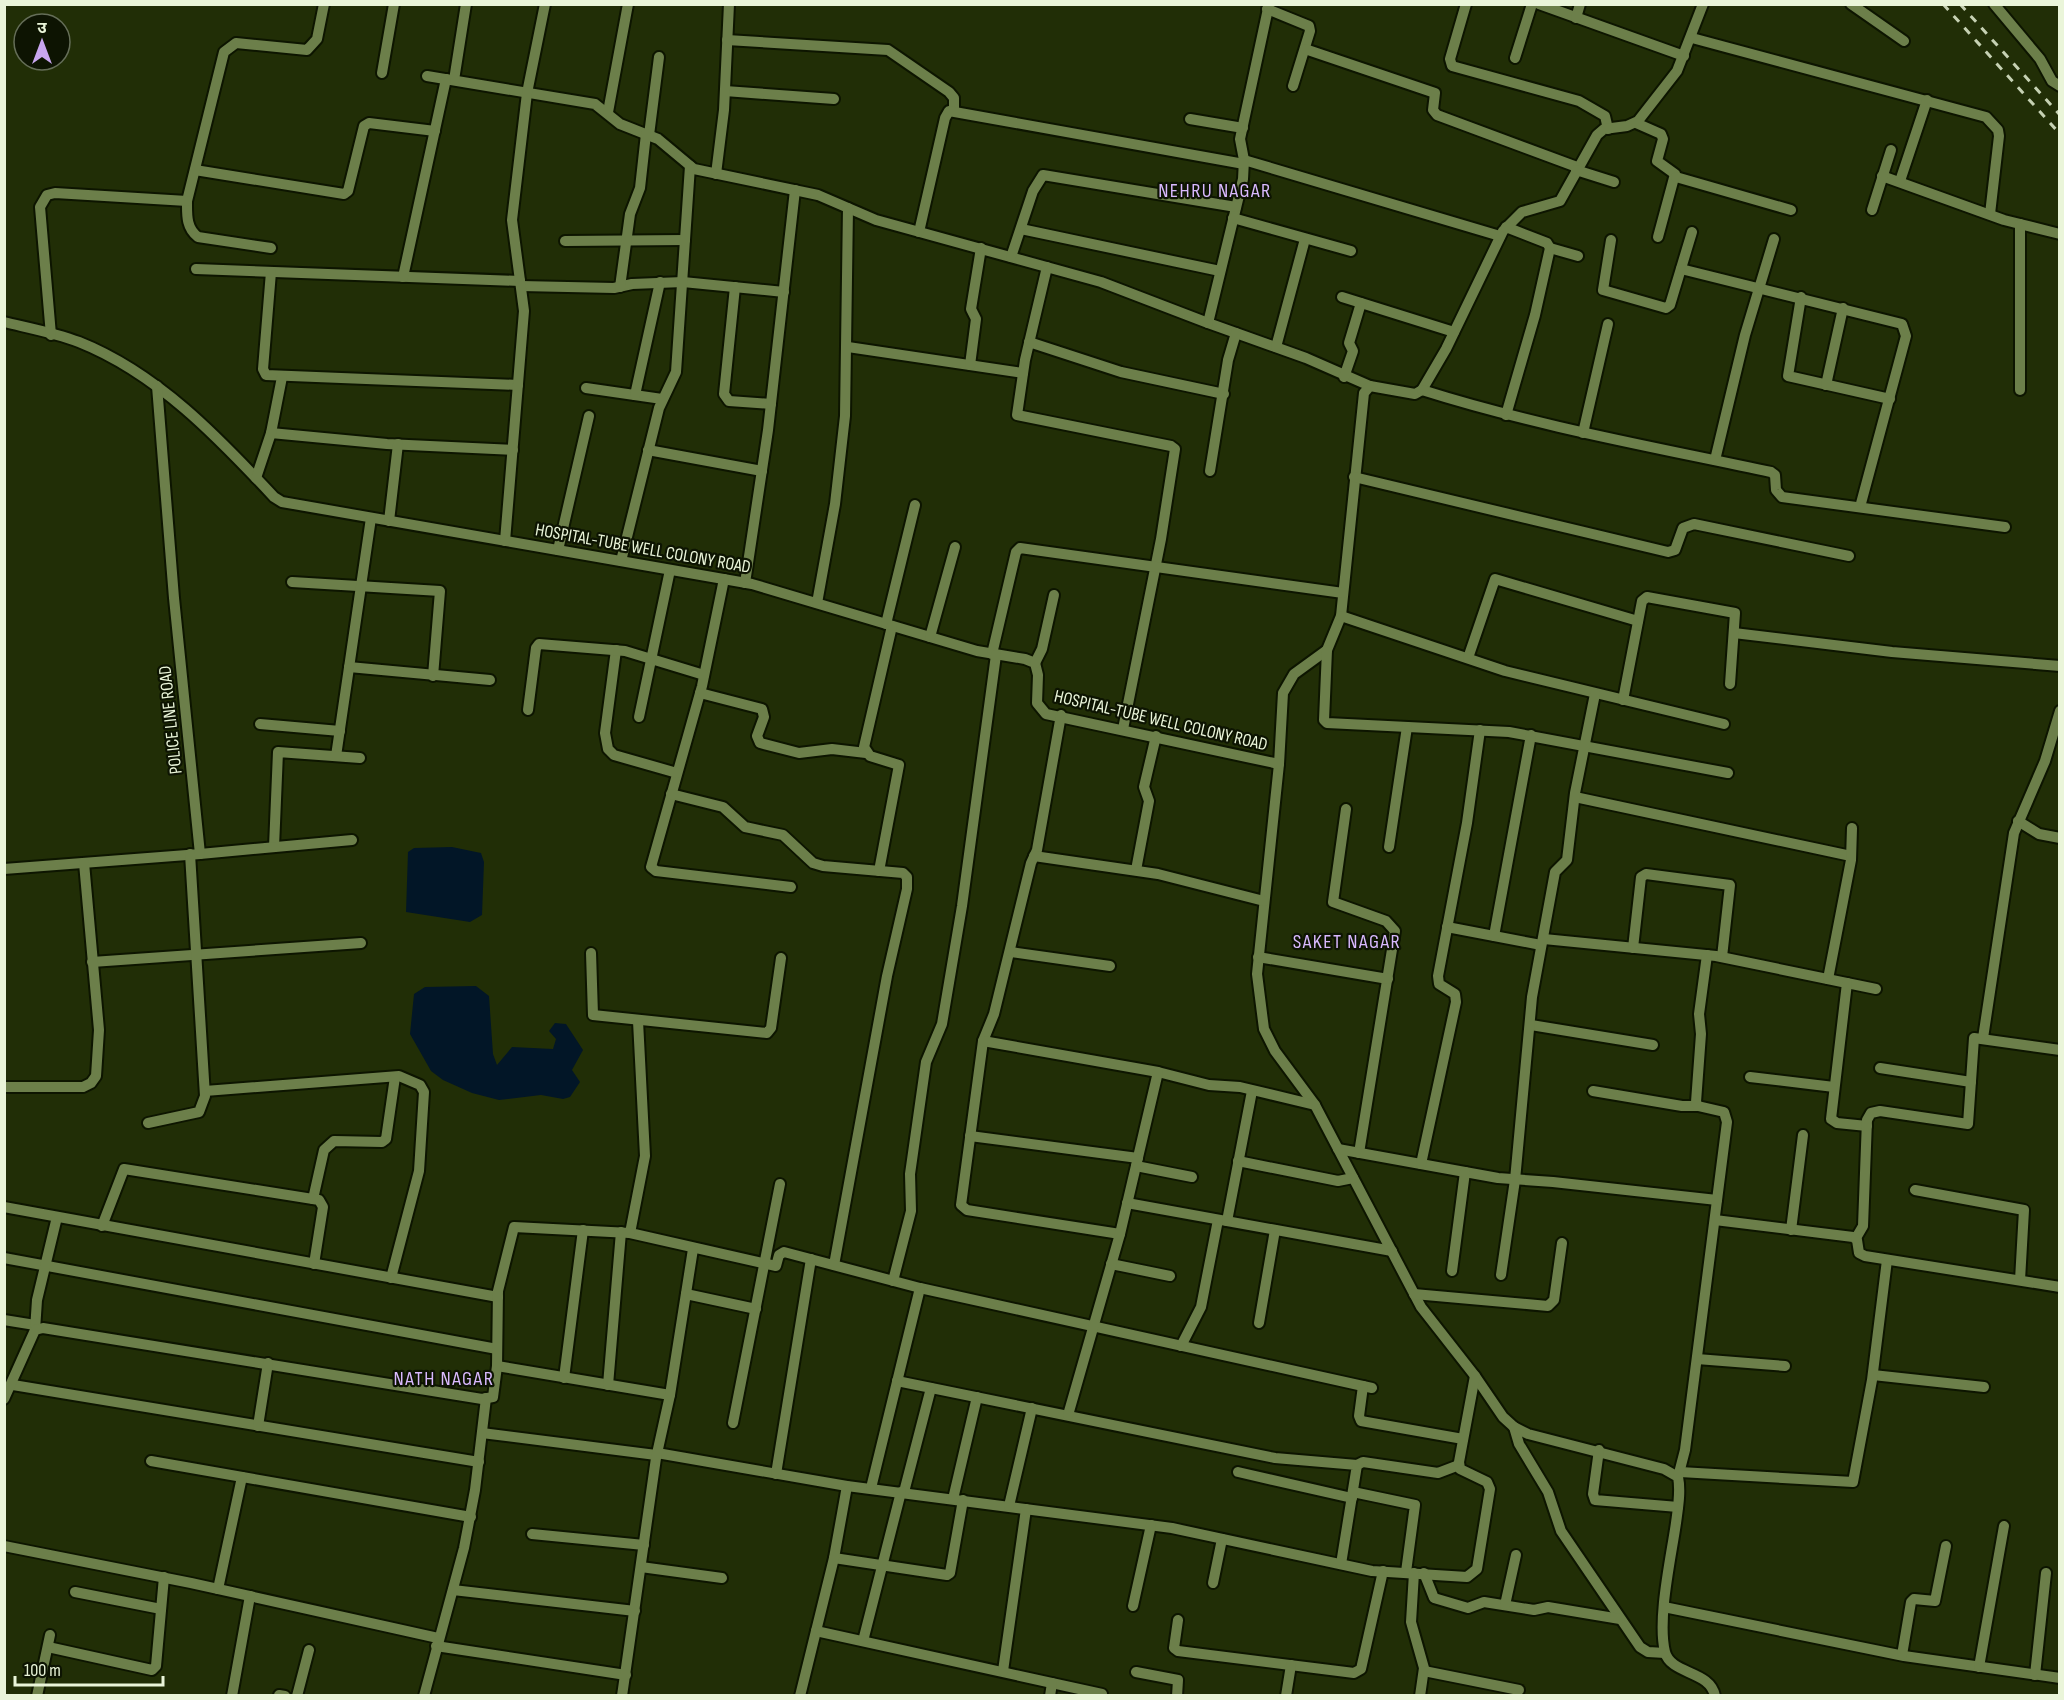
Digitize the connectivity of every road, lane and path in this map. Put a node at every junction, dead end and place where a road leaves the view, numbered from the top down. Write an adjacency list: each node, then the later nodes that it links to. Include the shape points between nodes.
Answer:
1 (324, 4): 44 (street, via 317,39 307,50 236,43 224,52)
2 (394, 4): 23 (street)
3 (466, 4): 25 (street)
4 (545, 4): 29 (street)
5 (628, 4): 33 (street)
6 (729, 4): 17 (street)
7 (1466, 4): 37 (street, via 1450,59 1452,66 1579,100 1605,116)
8 (1532, 4): 22 (street)
9 (1539, 4): 15 (street)
10 (1580, 4): 15 (street)
11 (1703, 4): 16 (street)
12 (1851, 4): 18 (street)
13 (1994, 4): 27 (street, via 2040,59 2052,81)
14 (1268, 7): 19 (street, via 1309,26); 36 (street)
15 (1576, 18): 20 (street)
16 (1692, 38): 20 (street); 31 (street)
17 (727, 40): 28 (street); 32 (street, via 888,50 949,92 954,98)
18 (1904, 42)
19 (1305, 49): 26 (street); 43 (street, via 1435,93 1433,110 1437,115)
20 (1684, 56): 35 (street, via 1677,71)
21 (659, 57): 39 (street)
22 (1515, 58)
23 (382, 73)
24 (427, 76): 25 (street)
25 (450, 79): 29 (street); 38 (street)
26 (1293, 86)
27 (2060, 86)
28 (725, 91): 30 (street); 45 (street)
29 (527, 93): 33 (street, via 595,105); 84 (street, via 512,220)
30 (834, 99)
31 (1927, 100): 48 (street); 56 (street, via 1982,115 1998,130)
32 (954, 110): 41 (street); 60 (street, via 945,118)
33 (608, 112): 39 (street, via 620,124)
34 (1190, 119): 36 (street)
35 (1636, 123): 37 (street); 47 (street, via 1661,134 1657,161)
36 (1243, 128): 41 (street, via 1240,139)
37 (1608, 129): 43 (street, via 1597,135)
38 (435, 130): 44 (street, via 369,123 364,126 344,194); 81 (street)
39 (647, 134): 42 (street); 69 (street, via 640,188 630,214)
40 (1891, 150): 46 (street)
41 (1244, 162): 55 (street); 59 (street)
42 (690, 166): 45 (street); 66 (street)
43 (1576, 168): 49 (street); 59 (street, via 1560,201 1522,212)
44 (195, 170): 51 (street)
45 (716, 174): 50 (street)
46 (1882, 176): 48 (street); 54 (street)
47 (1676, 177): 53 (street); 63 (street)
48 (1900, 181): 56 (street)
49 (1614, 182)
50 (795, 190): 52 (street); 88 (street)
51 (187, 201): 70 (street, via 187,218 198,237); 98 (street, via 47,195 40,207)
52 (848, 208): 60 (street); 100 (street)
53 (1791, 210)
54 (1872, 210)
55 (1234, 213): 58 (street, via 1043,175 1033,191); 64 (street); 79 (street)
56 (1990, 214): 57 (street)
57 (2020, 224): 62 (street); 112 (street)
58 (1021, 229): 75 (street); 79 (street)
59 (1503, 231): 72 (street, via 1546,243); 96 (street)
60 (919, 232): 71 (street)
61 (1692, 232): 78 (street)
62 (2060, 234)
63 (1658, 237)
64 (1305, 239): 73 (street); 101 (street)
65 (1774, 239): 85 (street)
66 (685, 240): 69 (street); 83 (street)
67 (1611, 240): 78 (street, via 1602,288 1605,292 1668,307)
68 (565, 241): 69 (street)
69 (626, 241): 86 (street)
70 (271, 248)
71 (981, 248): 75 (street); 102 (street, via 971,309 976,319)
72 (1550, 248): 74 (street); 118 (street)
73 (1351, 251)
74 (1578, 256)
75 (1011, 257): 76 (street)
76 (1047, 267): 94 (street, via 1101,282); 99 (street)
77 (196, 269): 80 (street)
78 (1681, 269): 85 (street)
79 (1220, 271): 94 (street)
80 (271, 272): 81 (street); 104 (street, via 263,369 266,375)
81 (403, 277): 84 (street)
82 (660, 282): 83 (street); 86 (street); 114 (street)
83 (682, 282): 87 (street); 115 (street, via 676,372)
84 (521, 284): 86 (street); 106 (street, via 524,310)
85 (1760, 286): 90 (street); 125 (street)
86 (620, 287)
87 (735, 287): 88 (street); 117 (street, via 723,394 729,401)
88 (784, 292): 117 (street)
89 (1342, 297): 91 (street)
90 (1801, 297): 92 (street); 107 (street, via 1788,376)
91 (1361, 303): 96 (street); 105 (street)
92 (1843, 308): 107 (street); 116 (street, via 1906,328)
93 (4, 322): 98 (street, HOSPITAL-TUBE WELL COLONY ROAD)
94 (1208, 323): 97 (street)
95 (1608, 324): 121 (street)
96 (1454, 332): 111 (street)
97 (1236, 333): 101 (street); 113 (street)
98 (51, 335): 108 (street, HOSPITAL-TUBE WELL COLONY ROAD, via 93,349)
99 (1029, 342): 103 (street); 113 (street, via 1121,372)
100 (848, 347): 102 (street); 148 (street, via 841,456)
101 (1276, 347): 105 (street)
102 (970, 365): 103 (street)
103 (1023, 373): 140 (street, via 1018,416 1174,447)
104 (282, 377): 106 (street); 120 (street)
105 (1344, 377): 109 (street)
106 (518, 385): 123 (street)
107 (1826, 385): 116 (street)
108 (157, 386): 129 (street, HOSPITAL-TUBE WELL COLONY ROAD); 197 (street, POLICE LINE ROAD)
109 (1370, 386): 111 (street, via 1415,394); 128 (street, via 1361,400)
110 (586, 388): 114 (street)
111 (1422, 390): 118 (street)
112 (2020, 390)
113 (1224, 394): 127 (street)
114 (635, 395): 115 (street)
115 (662, 399): 124 (street)
116 (1890, 399): 131 (street)
117 (771, 404): 126 (street)
118 (1506, 415): 121 (street)
119 (589, 416): 137 (street)
120 (271, 433): 122 (street); 129 (street)
121 (1583, 433): 125 (street)
122 (399, 444): 123 (street); 133 (street)
123 (513, 450): 135 (street)
124 (648, 450): 126 (street); 139 (street)
125 (1715, 460): 131 (street, via 1771,472 1782,497)
126 (762, 471): 144 (street)
127 (1210, 471)
128 (1354, 477): 138 (street, via 1668,552 1675,550 1683,528 1694,524); 146 (street)
129 (256, 478): 132 (street, HOSPITAL-TUBE WELL COLONY ROAD, via 282,502)
130 (915, 505): 151 (street)
131 (1860, 507): 134 (street)
132 (371, 518): 133 (street, HOSPITAL-TUBE WELL COLONY ROAD); 145 (street)
133 (389, 521): 135 (street, HOSPITAL-TUBE WELL COLONY ROAD)
134 (2005, 527)
135 (505, 541): 137 (street, HOSPITAL-TUBE WELL COLONY ROAD)
136 (955, 547): 153 (street)
137 (558, 550): 139 (street, HOSPITAL-TUBE WELL COLONY ROAD)
138 (1849, 556)
139 (621, 561): 141 (street, HOSPITAL-TUBE WELL COLONY ROAD)
140 (1156, 569): 146 (street); 156 (street, via 1020,548); 176 (street)
141 (670, 570): 142 (street, HOSPITAL-TUBE WELL COLONY ROAD); 157 (street)
142 (723, 579): 144 (street, HOSPITAL-TUBE WELL COLONY ROAD); 163 (street)
143 (292, 582): 145 (street)
144 (745, 583): 148 (street, HOSPITAL-TUBE WELL COLONY ROAD)
145 (361, 586): 161 (street); 162 (street, via 440,591)
146 (1343, 592): 149 (street)
147 (1054, 595): 159 (street)
148 (817, 603): 151 (street, HOSPITAL-TUBE WELL COLONY ROAD)
149 (1341, 616): 155 (street); 158 (street)
150 (1638, 621): 152 (street, via 1642,601 1647,597 1733,612); 158 (street, via 1496,579); 168 (street)
151 (889, 625): 153 (street, HOSPITAL-TUBE WELL COLONY ROAD); 182 (street, via 864,747)
152 (1734, 633): 160 (street); 165 (street)
153 (930, 637): 156 (street, HOSPITAL-TUBE WELL COLONY ROAD)
154 (616, 650): 157 (street); 169 (street, via 539,644); 186 (street, via 605,733 608,749 614,755)
155 (1327, 650): 175 (street, via 1325,722); 185 (street, via 1287,682)
156 (994, 654): 159 (street, HOSPITAL-TUBE WELL COLONY ROAD); 287 (street, via 962,906 942,1024 926,1062 910,1174 911,1211)
157 (652, 658): 163 (street); 172 (street)
158 (1468, 658): 167 (street)
159 (1035, 663): 171 (street, HOSPITAL-TUBE WELL COLONY ROAD, via 1040,708 1046,714)
160 (2060, 666)
161 (349, 667): 162 (street); 178 (street)
162 (433, 675): 164 (street)
163 (704, 675): 166 (street)
164 (490, 680)
165 (1730, 684)
166 (700, 693): 182 (street, via 762,709 764,717 757,736 760,743 799,753 832,749); 186 (street)
167 (1595, 694): 168 (street); 181 (street)
168 (1623, 700): 173 (street)
169 (528, 710)
170 (2060, 711): 191 (street, via 2045,761)
171 (1061, 715): 176 (street, HOSPITAL-TUBE WELL COLONY ROAD); 198 (street)
172 (639, 717)
173 (1724, 723)
174 (260, 724): 178 (street)
175 (1407, 727): 177 (street); 196 (street)
176 (1123, 729): 180 (street, HOSPITAL-TUBE WELL COLONY ROAD)
177 (1480, 730): 179 (street); 206 (street)
178 (340, 731): 183 (street)
179 (1531, 735): 181 (street); 207 (street)
180 (1156, 736): 185 (street, HOSPITAL-TUBE WELL COLONY ROAD); 202 (street, via 1144,787 1149,801)
181 (1585, 744): 187 (street); 189 (street)
182 (866, 753): 203 (street, via 898,765)
183 (336, 756): 184 (street); 195 (street, via 278,752)
184 (360, 758)
185 (1279, 764): 205 (street)
186 (677, 773): 188 (street)
187 (1728, 773)
188 (671, 794): 203 (street, via 723,807 745,827 786,836 822,866); 204 (street, via 652,870)
189 (1575, 797): 199 (street); 208 (street, via 1568,860 1555,872)
190 (1346, 809): 220 (street, via 1333,902 1386,921 1394,928)
191 (2018, 821): 193 (street, via 2038,834); 226 (street)
192 (1852, 828): 199 (street)
193 (2060, 838)
194 (352, 840): 195 (street)
195 (274, 847): 197 (street)
196 (1389, 847)
197 (195, 854): 200 (street); 214 (street, POLICE LINE ROAD)
198 (1034, 856): 202 (street); 211 (street)
199 (1851, 856): 221 (street)
200 (84, 863): 201 (street); 218 (street)
201 (4, 869)
202 (1136, 870): 205 (street)
203 (879, 871): 281 (street, via 903,873 907,889 887,976)
204 (791, 887)
205 (1264, 901): 215 (street)
206 (1447, 927): 207 (street); 250 (street, via 1438,981 1453,992 1456,1002)
207 (1494, 936): 208 (street)
208 (1543, 942): 210 (street); 225 (street, via 1532,997)
209 (361, 943): 214 (street)
210 (1633, 948): 213 (street); 216 (street, via 1641,877 1646,874 1730,885)
211 (1011, 952): 219 (street); 227 (street)
212 (591, 953): 224 (street, via 593,1015)
213 (1707, 955): 216 (street); 241 (street, via 1699,1014)
214 (196, 956): 218 (street); 237 (street, POLICE LINE ROAD)
215 (1258, 957): 220 (street); 240 (street, via 1264,1029 1275,1051)
216 (1722, 957): 221 (street)
217 (781, 958): 224 (street, via 767,1034)
218 (92, 962): 235 (street, via 99,1030 96,1077 83,1087)
219 (1110, 966)
220 (1388, 979): 247 (street)
221 (1828, 979): 222 (street)
222 (1847, 983): 223 (street); 236 (street)
223 (1876, 989)
224 (638, 1021): 268 (street, via 645,1156)
225 (1531, 1025): 228 (street); 254 (street)
226 (1983, 1038): 229 (street); 234 (street, via 1973,1041)
227 (983, 1041): 231 (street); 245 (street)
228 (1653, 1045)
229 (2060, 1050)
230 (1880, 1068): 234 (street)
231 (1158, 1072): 238 (street); 249 (street)
232 (395, 1077): 237 (street); 257 (street, via 386,1138 382,1142 328,1144); 285 (street, via 412,1080 424,1092 419,1170)
233 (1750, 1077): 236 (street)
234 (1971, 1082): 243 (street, via 1968,1125 1880,1111 1871,1113)
235 (4, 1087)
236 (1834, 1087): 243 (street, via 1831,1119)
237 (205, 1091): 242 (street, via 199,1112)
238 (1252, 1091): 240 (street); 248 (street)
239 (1593, 1091): 241 (street)
240 (1315, 1105): 246 (street)
241 (1698, 1106): 258 (street, via 1726,1115)
242 (148, 1123)
243 (1867, 1126): 270 (street, via 1863,1226)
244 (1803, 1135): 267 (street)
245 (970, 1136): 249 (street); 269 (street, via 961,1197 961,1205 967,1210)
246 (1338, 1149): 247 (street); 253 (street)
247 (1359, 1153): 250 (street)
248 (1238, 1161): 253 (street, via 1338,1181); 262 (street)
249 (1137, 1162): 252 (street); 259 (street)
250 (1421, 1164): 251 (street)
251 (1465, 1172): 254 (street); 282 (street)
252 (1192, 1177)
253 (1353, 1178): 273 (street)
254 (1515, 1180): 258 (street); 283 (street)
255 (780, 1184): 277 (street)
256 (1915, 1190): 286 (street, via 2024,1210)
257 (313, 1199): 264 (street, via 124,1169); 279 (street, via 322,1202 323,1207)
258 (1717, 1200): 263 (street)
259 (1127, 1203): 262 (street); 269 (street)
260 (4, 1207): 261 (street)
261 (57, 1217): 264 (street); 278 (street)
262 (1223, 1221): 266 (street); 298 (street, via 1201,1307)
263 (1714, 1221): 267 (street); 300 (street)
264 (102, 1226): 279 (street)
265 (582, 1230): 268 (street); 292 (street, via 513,1227); 306 (street)
266 (1275, 1230): 273 (street); 295 (street)
267 (1791, 1230): 270 (street)
268 (626, 1232): 272 (street); 309 (street)
269 (1119, 1234): 280 (street)
270 (1856, 1238): 276 (street, via 1861,1255)
271 (1562, 1243): 291 (street, via 1554,1300 1548,1306)
272 (693, 1249): 277 (street); 290 (street)
273 (1392, 1251): 291 (street)
274 (4, 1258): 278 (street)
275 (811, 1259): 277 (street, via 784,1252 776,1266); 281 (street); 330 (street)
276 (1887, 1260): 286 (street); 304 (street)
277 (765, 1263): 293 (street)
278 (46, 1264): 297 (street); 299 (street)
279 (314, 1264): 285 (street)
280 (1111, 1264): 284 (street); 296 (street)
281 (834, 1265): 287 (street)
282 (1452, 1271)
283 (1501, 1275)
284 (1170, 1276)
285 (391, 1278): 292 (street)
286 (2019, 1280): 288 (street)
287 (893, 1281): 289 (street)
288 (2060, 1287)
289 (920, 1288): 296 (street); 307 (street)
290 (686, 1294): 293 (street); 312 (street)
291 (1414, 1294): 305 (street)
292 (498, 1297): 299 (street)
293 (756, 1309): 318 (street)
294 (4, 1320): 297 (street)
295 (1258, 1323)
296 (1092, 1326): 298 (street); 317 (street)
297 (35, 1328): 301 (street); 308 (street)
298 (1181, 1346): 322 (street, via 1368,1387 1361,1421)
299 (497, 1349): 302 (street)
300 (1697, 1359): 303 (street); 331 (street)
301 (268, 1363): 314 (street); 319 (street)
302 (497, 1366): 306 (street); 314 (street, via 493,1397)
303 (1785, 1366)
304 (1873, 1375): 310 (street); 331 (street, via 1853,1482)
305 (1475, 1376): 320 (street); 322 (street)
306 (564, 1377): 309 (street)
307 (897, 1381): 311 (street); 334 (street)
308 (13, 1385): 315 (street); 319 (street)
309 (608, 1385): 312 (street)
310 (1984, 1387)
311 (931, 1388): 313 (street); 335 (street)
312 (670, 1395): 324 (street)
313 (977, 1397): 316 (street); 337 (street)
314 (486, 1398): 321 (street)
315 (4, 1399)
316 (1032, 1408): 317 (street); 338 (street)
317 (1068, 1415): 327 (street, via 1275,1458)
318 (733, 1423)
319 (258, 1426): 326 (street)
320 (1514, 1427): 323 (street, via 1528,1434); 369 (street, via 1519,1444 1548,1492 1561,1531)
321 (482, 1433): 324 (street); 326 (street)
322 (1463, 1439): 328 (street)
323 (1599, 1450): 331 (street); 339 (street, via 1595,1500)
324 (656, 1454): 330 (street); 347 (street)
325 (151, 1461): 332 (street)
326 (479, 1462): 341 (street)
327 (1357, 1465): 328 (street, via 1363,1462 1438,1473); 336 (street)
328 (1459, 1466): 355 (street, via 1487,1482 1490,1489 1477,1569 1467,1577)
329 (1238, 1472): 336 (street)
330 (776, 1474): 333 (street)
331 (1679, 1474): 339 (street)
332 (242, 1477): 341 (street); 360 (street)
333 (847, 1486): 334 (street); 350 (street)
334 (871, 1488): 335 (street)
335 (903, 1492): 337 (street); 352 (street)
336 (1352, 1495): 351 (street); 355 (street, via 1415,1505)
337 (958, 1500): 338 (street); 352 (street, via 950,1573)
338 (1009, 1506): 340 (street)
339 (1678, 1507): 366 (street)
340 (1026, 1509): 342 (street); 381 (street)
341 (471, 1516): 361 (street)
342 (1150, 1526): 345 (street); 365 (street)
343 (2004, 1526): 380 (street)
344 (532, 1534): 347 (street)
345 (1222, 1539): 351 (street); 359 (street)
346 (4, 1545): 357 (street)
347 (644, 1545): 353 (street)
348 (1946, 1546): 378 (street, via 1935,1601 1911,1602)
349 (1516, 1555): 364 (street)
350 (834, 1558): 352 (street); 371 (street)
351 (1341, 1564): 354 (street)
352 (883, 1566): 373 (street)
353 (641, 1567): 358 (street); 368 (street)
354 (1383, 1572): 355 (street); 379 (street, via 1358,1672)
355 (1415, 1573): 364 (street, via 1437,1599 1468,1608 1484,1602); 382 (street, via 1411,1629)
356 (2046, 1573): 385 (street)
357 (164, 1577): 360 (street); 367 (street)
358 (722, 1578)
359 (1214, 1582)
360 (218, 1589): 363 (street)
361 (453, 1590): 368 (street); 374 (street)
362 (75, 1592): 367 (street)
363 (250, 1596): 374 (street); 391 (street)
364 (1505, 1605): 369 (street, via 1534,1610 1548,1607)
365 (1133, 1606)
366 (1664, 1607): 377 (street); 378 (street)
367 (161, 1609): 375 (street, via 156,1666 152,1670)
368 (635, 1611): 384 (street)
369 (1620, 1619): 377 (street, via 1643,1650)
370 (1178, 1620): 379 (street, via 1174,1648 1178,1651)
371 (816, 1631): 373 (street); 395 (street)
372 (50, 1635): 375 (street)
373 (863, 1641): 381 (street)
374 (437, 1642): 384 (street); 393 (street)
375 (48, 1647): 390 (street)
376 (309, 1650): 392 (street)
377 (1665, 1653): 400 (street, via 1670,1661 1708,1681)
378 (1902, 1655): 380 (street)
379 (1291, 1665): 398 (street)
380 (1979, 1667): 385 (street)
381 (1003, 1671): 387 (street)
382 (1424, 1671): 388 (street); 399 (street)
383 (1136, 1672): 397 (street, via 1178,1680)
384 (626, 1675): 394 (street)
385 (2034, 1675): 386 (street)
386 (2060, 1678)
387 (1052, 1683): 389 (street); 396 (street)
388 (1519, 1690)
389 (1102, 1694)
390 (37, 1695)
391 (232, 1695)
392 (297, 1695)
393 (424, 1695)
394 (622, 1695)
395 (800, 1695)
396 (1050, 1695)
397 (1177, 1695)
398 (1286, 1695)
399 (1420, 1695)
400 (1715, 1695)

